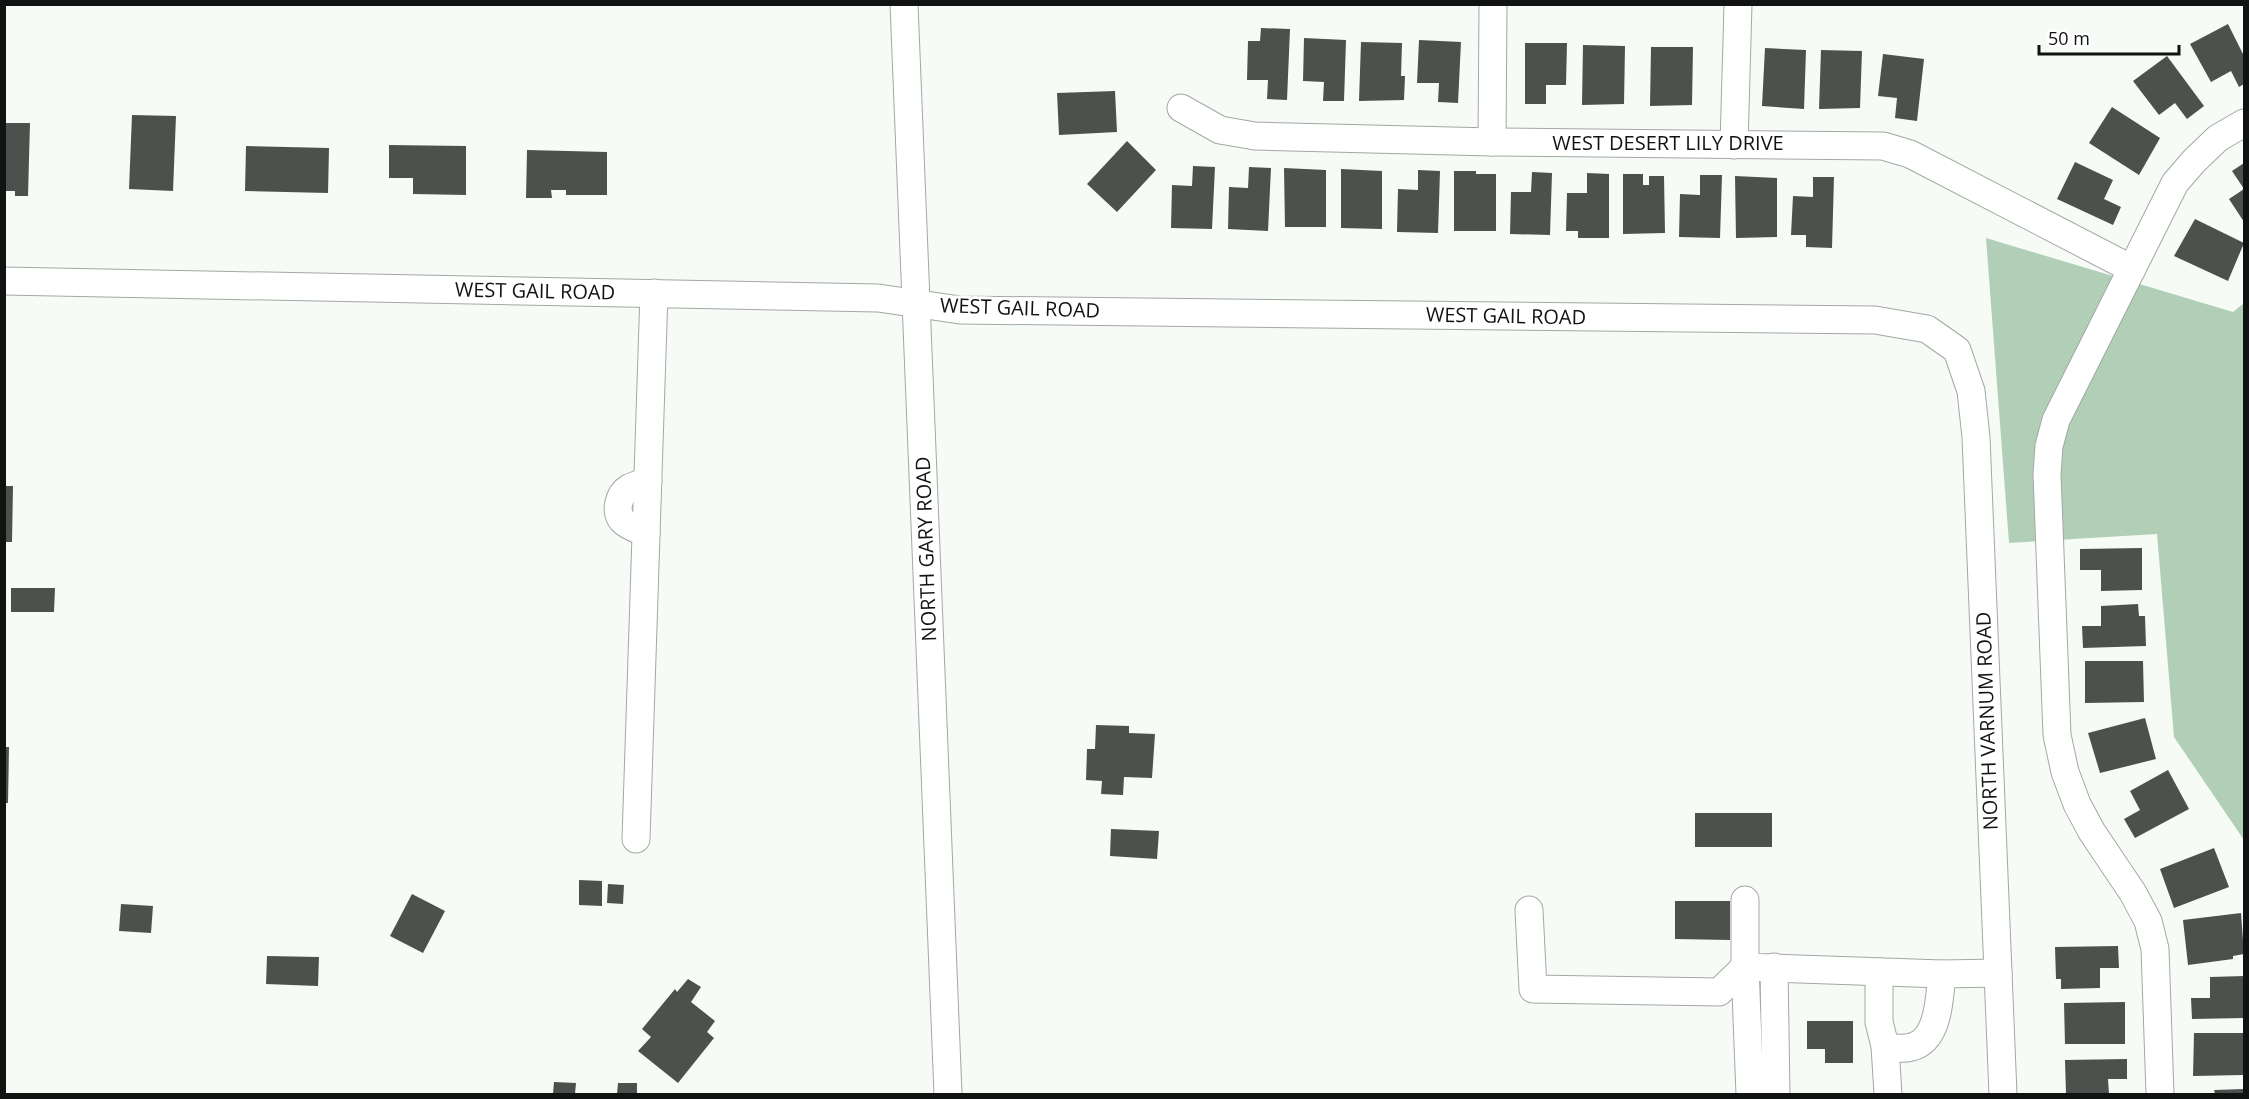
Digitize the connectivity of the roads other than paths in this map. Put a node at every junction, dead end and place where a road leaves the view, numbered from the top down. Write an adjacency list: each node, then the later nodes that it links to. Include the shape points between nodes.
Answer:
1 (904, 4): 11 (street, NORTH GARY ROAD)
2 (1493, 4): 6 (street)
3 (1738, 4): 7 (street)
4 (1181, 108): 6 (street, WEST DESERT LILY DRIVE, via 1220,130 1255,136)
5 (2244, 123): 8 (street, via 2217,138 2175,183)
6 (1492, 141): 7 (street, WEST DESERT LILY DRIVE)
7 (1734, 144): 8 (street, WEST DESERT LILY DRIVE, via 1883,146 1910,154)
8 (2132, 269): 27 (street, via 2056,420 2047,474 2057,735 2077,804 2148,921 2156,949)
9 (4, 280): 10 (street, WEST GAIL ROAD)
10 (654, 293): 11 (street, WEST GAIL ROAD, via 878,297); 13 (street)
11 (916, 303): 12 (street, WEST GAIL ROAD, via 960,310 1875,320 1927,329); 22 (street, NORTH GARY ROAD)
12 (1958, 350): 19 (street, NORTH VARNUM ROAD, via 1971,391 1976,437)
13 (636, 839)
14 (1744, 900): 16 (street)
15 (1528, 910): 16 (street, via 1533,990 1719,992)
16 (1745, 967): 17 (street); 23 (street)
17 (1774, 967): 18 (street); 24 (street)
18 (1879, 972): 20 (street); 21 (street, via 1879,1022)
19 (1998, 973): 20 (street); 26 (street, NORTH VARNUM ROAD)
20 (1942, 974): 21 (street, via 1938,1016 1929,1035 1916,1045 1898,1049)
21 (1885, 1046): 25 (street)
22 (948, 1095)
23 (1750, 1095)
24 (1776, 1095)
25 (1888, 1095)
26 (2003, 1095)
27 (2160, 1095)

